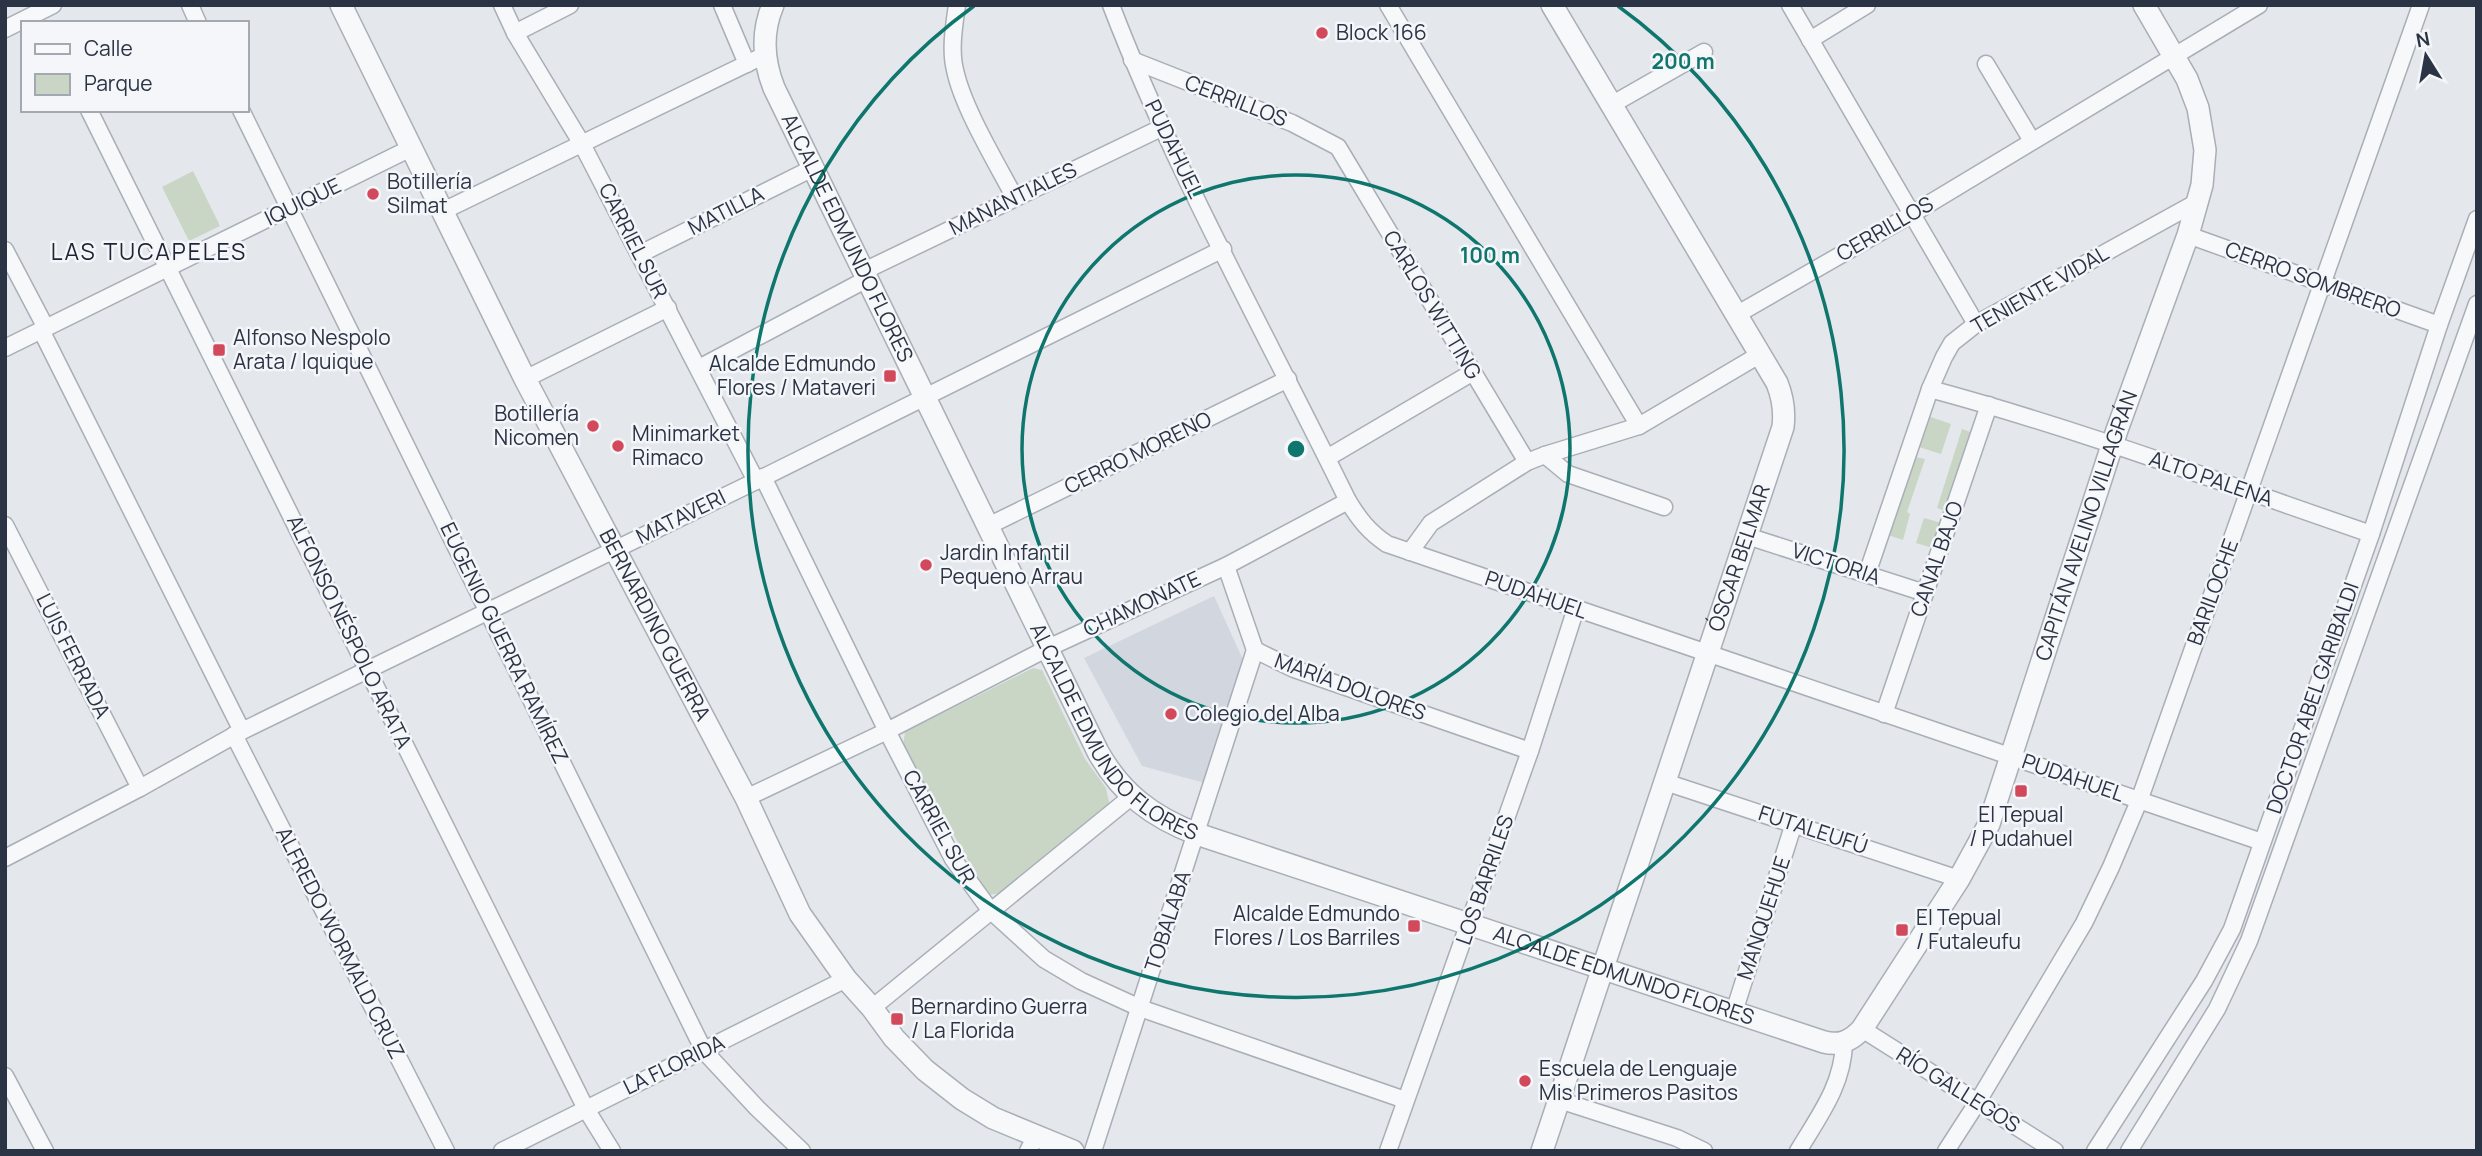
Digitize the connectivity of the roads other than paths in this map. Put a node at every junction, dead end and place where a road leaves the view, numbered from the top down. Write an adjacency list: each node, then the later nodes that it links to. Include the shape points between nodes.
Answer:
1 (190, 5): 18 (street)
2 (341, 5): 35 (street, BERNARDINO GUERRA)
3 (502, 5): 21 (street, CARRIEL SUR)
4 (570, 5): 21 (street)
5 (722, 5): 25 (street)
6 (773, 5): 25 (street, ALCALDE EDMUNDO FLORES)
7 (957, 5): 37 (street, via 955,71)
8 (1111, 5): 26 (street, PUDAHUEL)
9 (1388, 5): 65 (street)
10 (1552, 5): 28 (street, ÓSCAR BELMAR)
11 (1790, 5): 22 (street)
12 (1867, 5): 22 (street)
13 (2144, 5): 24 (street, CAPITÁN AVELINO VILLAGRÁN)
14 (2259, 5): 24 (street, CERRILLOS)
15 (2421, 5): 49 (street, BARILOCHE)
16 (44, 11): 17 (street)
17 (22, 21)
18 (197, 21)
19 (21, 22): 20 (street)
20 (5, 29)
21 (515, 33): 33 (street, CARRIEL SUR)
22 (1810, 40): 41 (street)
23 (1704, 52): 28 (street)
24 (2174, 57): 32 (street, CERRILLOS); 38 (street, CAPITÁN AVELINO VILLAGRÁN, via 2193,92 2201,120 2204,160)
25 (756, 60): 33 (street); 36 (street, ALCALDE EDMUNDO FLORES)
26 (1132, 60): 31 (street, PUDAHUEL); 34 (street, CERRILLOS, via 1292,122)
27 (1986, 64): 32 (street)
28 (1611, 105): 52 (street, ÓSCAR BELMAR)
29 (90, 112): 47 (street, ALFONSO NÉSPOLO ARATA)
30 (242, 112): 39 (street, EUGENIO GUERRA RAMÍREZ)
31 (1163, 127): 37 (street, MANANTIALES); 44 (street, PUDAHUEL)
32 (2032, 141): 41 (street, CERRILLOS)
33 (582, 144): 40 (street); 46 (street, CARRIEL SUR)
34 (1338, 147): 59 (street, CARLOS WITTING)
35 (411, 148): 39 (street, IQUIQUE); 40 (street, BERNARDINO GUERRA)
36 (813, 167): 46 (street, MATILLA); 48 (street, ALCALDE EDMUNDO FLORES)
37 (1015, 198): 48 (street, MANANTIALES)
38 (2199, 201): 43 (street, CAPITÁN AVELINO VILLAGRÁN); 53 (street, TENIENTE VIDAL)
39 (289, 208): 47 (street, IQUIQUE); 84 (street, EUGENIO GUERRA RAMÍREZ)
40 (443, 211): 60 (street, BERNARDINO GUERRA)
41 (1912, 214): 52 (street, CERRILLOS); 53 (street)
42 (2477, 219): 54 (street, DOCTOR ABEL GARIBALDI)
43 (2188, 235): 49 (street, CERRO SOMBRERO); 66 (street, CAPITÁN AVELINO VILLAGRÁN)
44 (1223, 249): 61 (street, PUDAHUEL); 63 (street, MATAVERI)
45 (5, 250): 55 (street, ALFREDO WORMALD CRUZ)
46 (640, 254): 51 (street, CARRIEL SUR)
47 (168, 268): 55 (street, IQUIQUE); 88 (street, ALFONSO NÉSPOLO ARATA)
48 (866, 275): 58 (street, MANANTIALES); 63 (street, ALCALDE EDMUNDO FLORES)
49 (2322, 284): 54 (street, CERRO SOMBRERO); 71 (street, BARILOCHE)
50 (2477, 304): 135 (street, DOCTOR ABEL GARIBALDI, via 2249,941 2217,1009)
51 (668, 308): 58 (street, CARRIEL SUR); 60 (street)
52 (1736, 315): 57 (street, ÓSCAR BELMAR)
53 (1976, 324): 62 (street, TENIENTE VIDAL, via 1952,343)
54 (2439, 325): 76 (street, DOCTOR ABEL GARIBALDI)
55 (44, 329): 56 (street, IQUIQUE); 91 (street, ALFREDO WORMALD CRUZ)
56 (5, 348)
57 (1759, 355): 65 (street); 77 (street, ÓSCAR BELMAR, via 1781,393 1785,415)
58 (698, 368): 70 (street, CARRIEL SUR)
59 (1472, 372): 68 (street); 69 (street, CARLOS WITTING)
60 (525, 379): 78 (street, BERNARDINO GUERRA)
61 (1287, 379): 68 (street, PUDAHUEL); 75 (street, CERRO MORENO)
62 (1930, 389): 64 (street, ALTO PALENA); 81 (street, TENIENTE VIDAL)
63 (925, 396): 70 (street, MATAVERI); 75 (street, ALCALDE EDMUNDO FLORES)
64 (1989, 405): 66 (street, ALTO PALENA); 82 (street, CANAL BAJO)
65 (1639, 426): 67 (street)
66 (2112, 444): 71 (street, ALTO PALENA); 93 (street, CAPITÁN AVELINO VILLAGRÁN)
67 (1545, 455): 69 (street); 73 (street, via 1568,474)
68 (1327, 458): 72 (street, PUDAHUEL)
69 (1527, 462): 79 (street, via 1431,523)
70 (759, 479): 78 (street, MATAVERI); 90 (street, CARRIEL SUR)
71 (2249, 492): 76 (street, ALTO PALENA); 98 (street, BARILOCHE)
72 (1348, 501): 79 (street, PUDAHUEL, via 1373,534); 80 (street, CHAMONATE)
73 (1664, 508)
74 (5, 525): 95 (street, LUIS FERRADA)
75 (988, 526): 85 (street, ALCALDE EDMUNDO FLORES)
76 (2371, 534): 101 (street, DOCTOR ABEL GARIBALDI)
77 (1747, 536): 81 (street, VICTORIA); 87 (street, ÓSCAR BELMAR)
78 (615, 549): 84 (street, MATAVERI); 96 (street, BERNARDINO GUERRA)
79 (1410, 552): 83 (street, PUDAHUEL)
80 (1226, 566): 85 (street, CHAMONATE); 86 (street, MARÍA DOLORES)
81 (1867, 574): 82 (street, VICTORIA)
82 (1925, 593): 89 (street, CANAL BAJO)
83 (1576, 608): 87 (street, PUDAHUEL); 92 (street, LOS BARRILES)
84 (487, 610): 88 (street, MATAVERI); 113 (street, EUGENIO GUERRA RAMÍREZ)
85 (1048, 648): 90 (street, CHAMONATE); 97 (street, ALCALDE EDMUNDO FLORES, via 1107,768)
86 (1255, 650): 92 (street, MARÍA DOLORES, via 1294,669); 100 (street, TOBALABA)
87 (1708, 653): 89 (street, PUDAHUEL); 94 (street, ÓSCAR BELMAR)
88 (367, 669): 91 (street, MATAVERI); 118 (street, ALFONSO NÉSPOLO ARATA)
89 (1884, 714): 93 (street, PUDAHUEL)
90 (887, 731): 96 (street, CHAMONATE); 104 (street, CARRIEL SUR, via 953,859)
91 (238, 733): 95 (street, MATAVERI); 122 (street, ALFREDO WORMALD CRUZ)
92 (1530, 751): 105 (street, LOS BARRILES)
93 (2012, 757): 98 (street, PUDAHUEL); 103 (street, CAPITÁN AVELINO VILLAGRÁN, via 1986,831)
94 (1665, 782): 99 (street, FUTALEUFÚ); 106 (street, ÓSCAR BELMAR)
95 (140, 788): 102 (street, MATAVERI)
96 (746, 797): 107 (street, BERNARDINO GUERRA, via 800,914)
97 (1131, 797): 100 (street, ALCALDE EDMUNDO FLORES, via 1164,820); 104 (street)
98 (2139, 801): 101 (street, PUDAHUEL); 117 (street, BARILOCHE, via 2084,923)
99 (1794, 823): 103 (street, FUTALEUFÚ); 110 (street, MANQUEHUE)
100 (1197, 834): 105 (street, ALCALDE EDMUNDO FLORES); 109 (street, TOBALABA)
101 (2262, 842): 134 (street, DOCTOR ABEL GARIBALDI, via 2245,896 2218,956)
102 (5, 858)
103 (1959, 879): 111 (street, CAPITÁN AVELINO VILLAGRÁN)
104 (990, 910): 108 (street); 109 (street, CARRIEL SUR, via 1044,959)
105 (1470, 924): 106 (street, ALCALDE EDMUNDO FLORES); 115 (street, LOS BARRILES)
106 (1603, 969): 110 (street, ALCALDE EDMUNDO FLORES); 116 (street, ÓSCAR BELMAR)
107 (846, 979): 108 (street, BERNARDINO GUERRA); 113 (street, LA FLORIDA)
108 (872, 1008): 119 (street, BERNARDINO GUERRA, via 925,1070)
109 (1140, 1008): 115 (street, CARRIEL SUR); 127 (street, TOBALABA)
110 (1734, 1012): 112 (street, ALCALDE EDMUNDO FLORES, via 1824,1042)
111 (1862, 1029): 112 (street, CAPITÁN AVELINO VILLAGRÁN); 117 (street, RÍO GALLEGOS)
112 (1844, 1043): 131 (street, via 1834,1093)
113 (704, 1051): 118 (street, LA FLORIDA); 125 (street, EUGENIO GUERRA RAMÍREZ)
114 (5, 1076): 121 (street)
115 (1405, 1100): 128 (street, LOS BARRILES)
116 (1559, 1100): 120 (street); 129 (street, ÓSCAR BELMAR)
117 (1977, 1102): 132 (street, BARILOCHE); 133 (street, RÍO GALLEGOS)
118 (586, 1109): 123 (street, LA FLORIDA); 124 (street, ALFONSO NÉSPOLO ARATA)
119 (1032, 1144): 126 (street, BERNARDINO GUERRA)
120 (1674, 1144): 130 (street)
121 (46, 1151)
122 (446, 1151)
123 (502, 1151)
124 (612, 1151)
125 (802, 1151)
126 (1073, 1151)
127 (1093, 1151)
128 (1388, 1151)
129 (1542, 1151)
130 (1704, 1151)
131 (1798, 1151)
132 (1946, 1151)
133 (2055, 1151)
134 (2095, 1151)
135 (2129, 1151)

